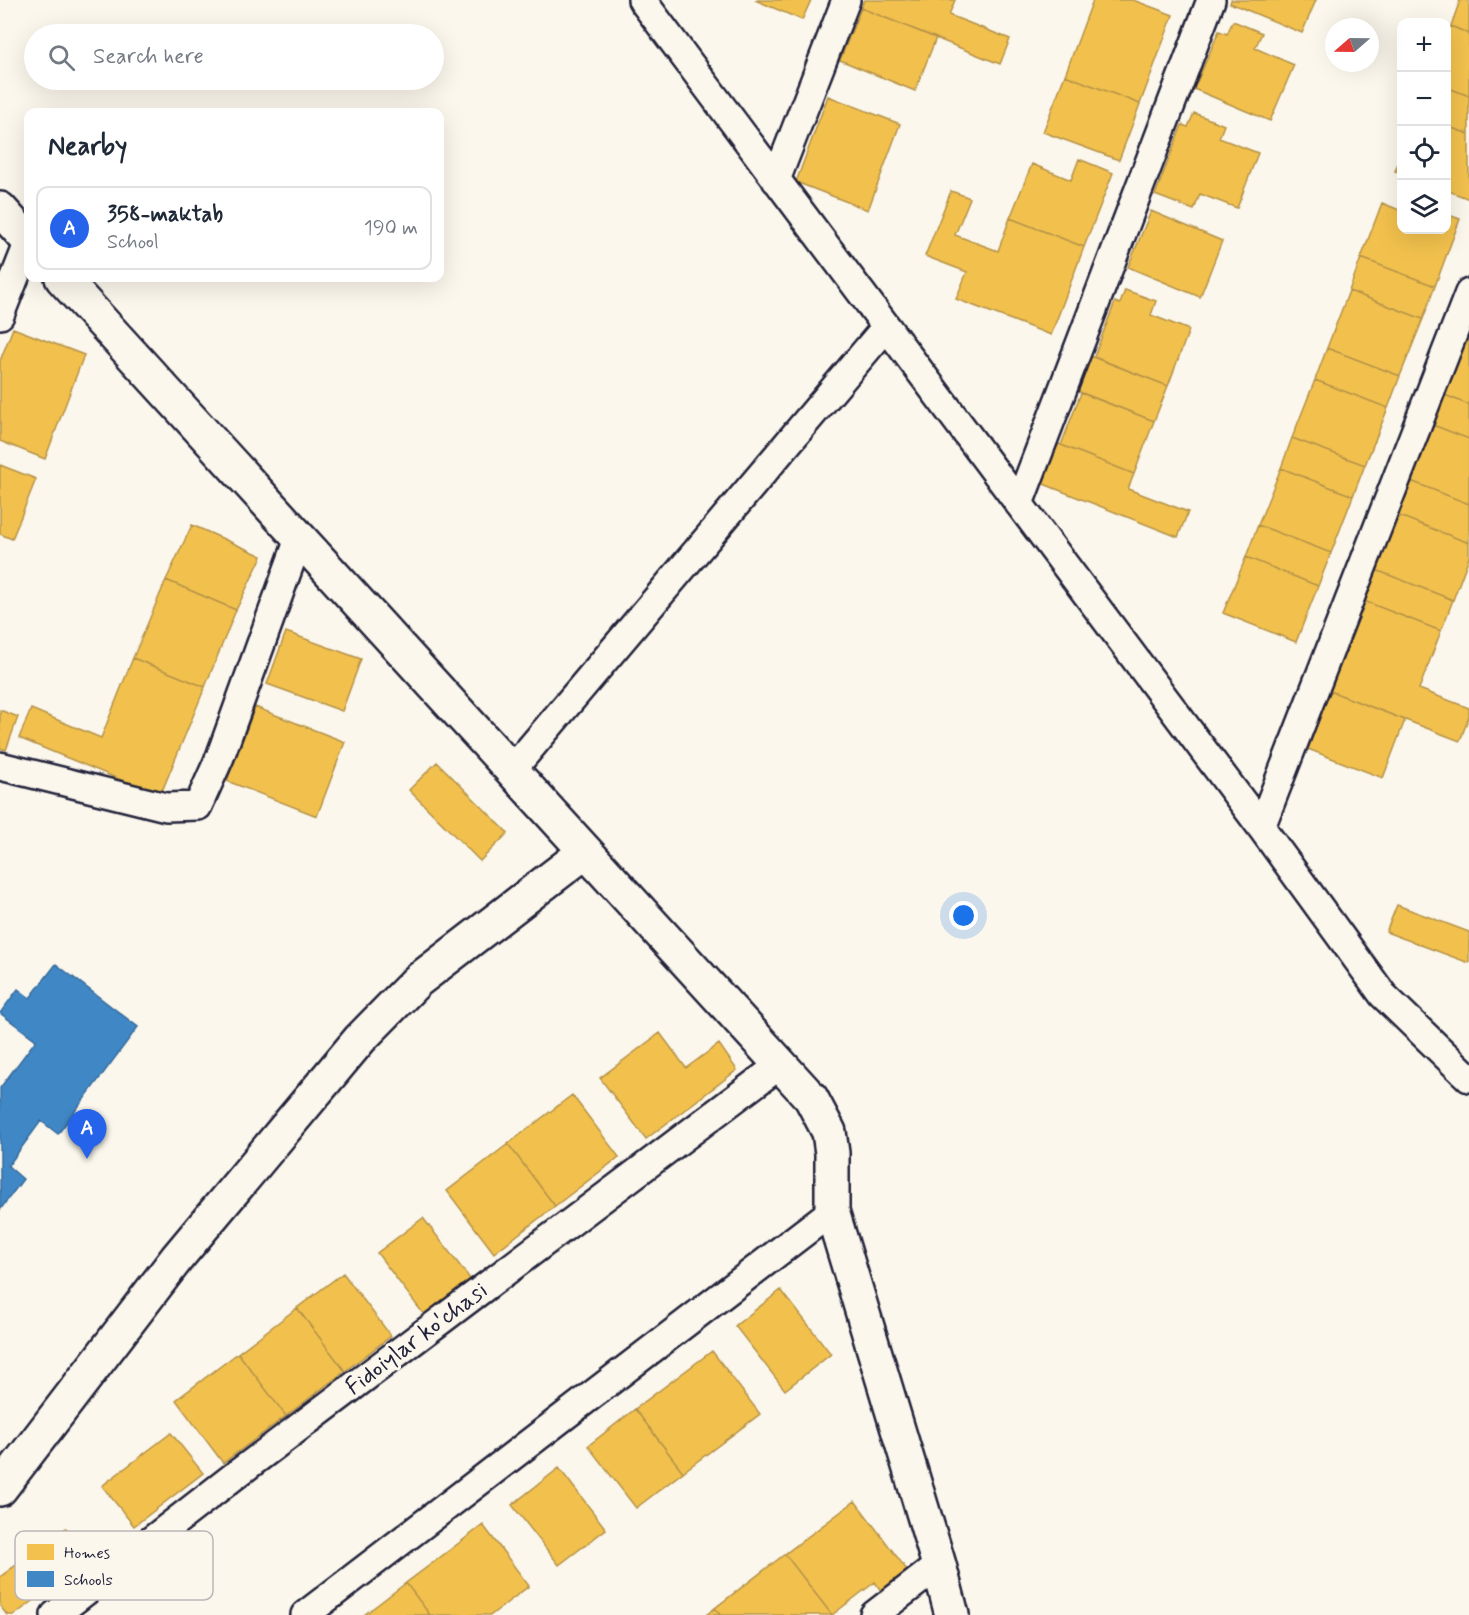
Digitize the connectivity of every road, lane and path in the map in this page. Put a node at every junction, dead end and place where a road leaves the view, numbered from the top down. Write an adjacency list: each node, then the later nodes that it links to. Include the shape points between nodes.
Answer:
1 (642, 0): 4 (street)
2 (846, 0): 4 (street)
3 (1211, 0): 12 (street)
4 (777, 180): 11 (street)
5 (0, 209): 6 (street)
6 (24, 237)
7 (24, 252): 10 (street)
8 (66, 282): 13 (street)
9 (1469, 292): 16 (street)
10 (0, 315)
11 (886, 327): 12 (street); 15 (street)
12 (1019, 504): 16 (street)
13 (300, 536): 14 (street, via 198,806 166,807); 15 (street)
14 (0, 766)
15 (511, 771): 17 (street)
16 (1261, 827): 19 (street, via 1383,995)
17 (585, 852): 18 (street); 21 (street, via 417,981 360,1039 177,1258)
18 (781, 1064): 20 (street, via 812,1098 829,1132); 22 (street, Fidoiylar ko'chasi)
19 (1469, 1078)
20 (831, 1211): 23 (street); 26 (street)
21 (0, 1489)
22 (163, 1531)
23 (939, 1565): 27 (street); 28 (street)
24 (74, 1600): 25 (street, Fidoiylar ko'chasi)
25 (55, 1615)
26 (305, 1615)
27 (874, 1615)
28 (952, 1615)

